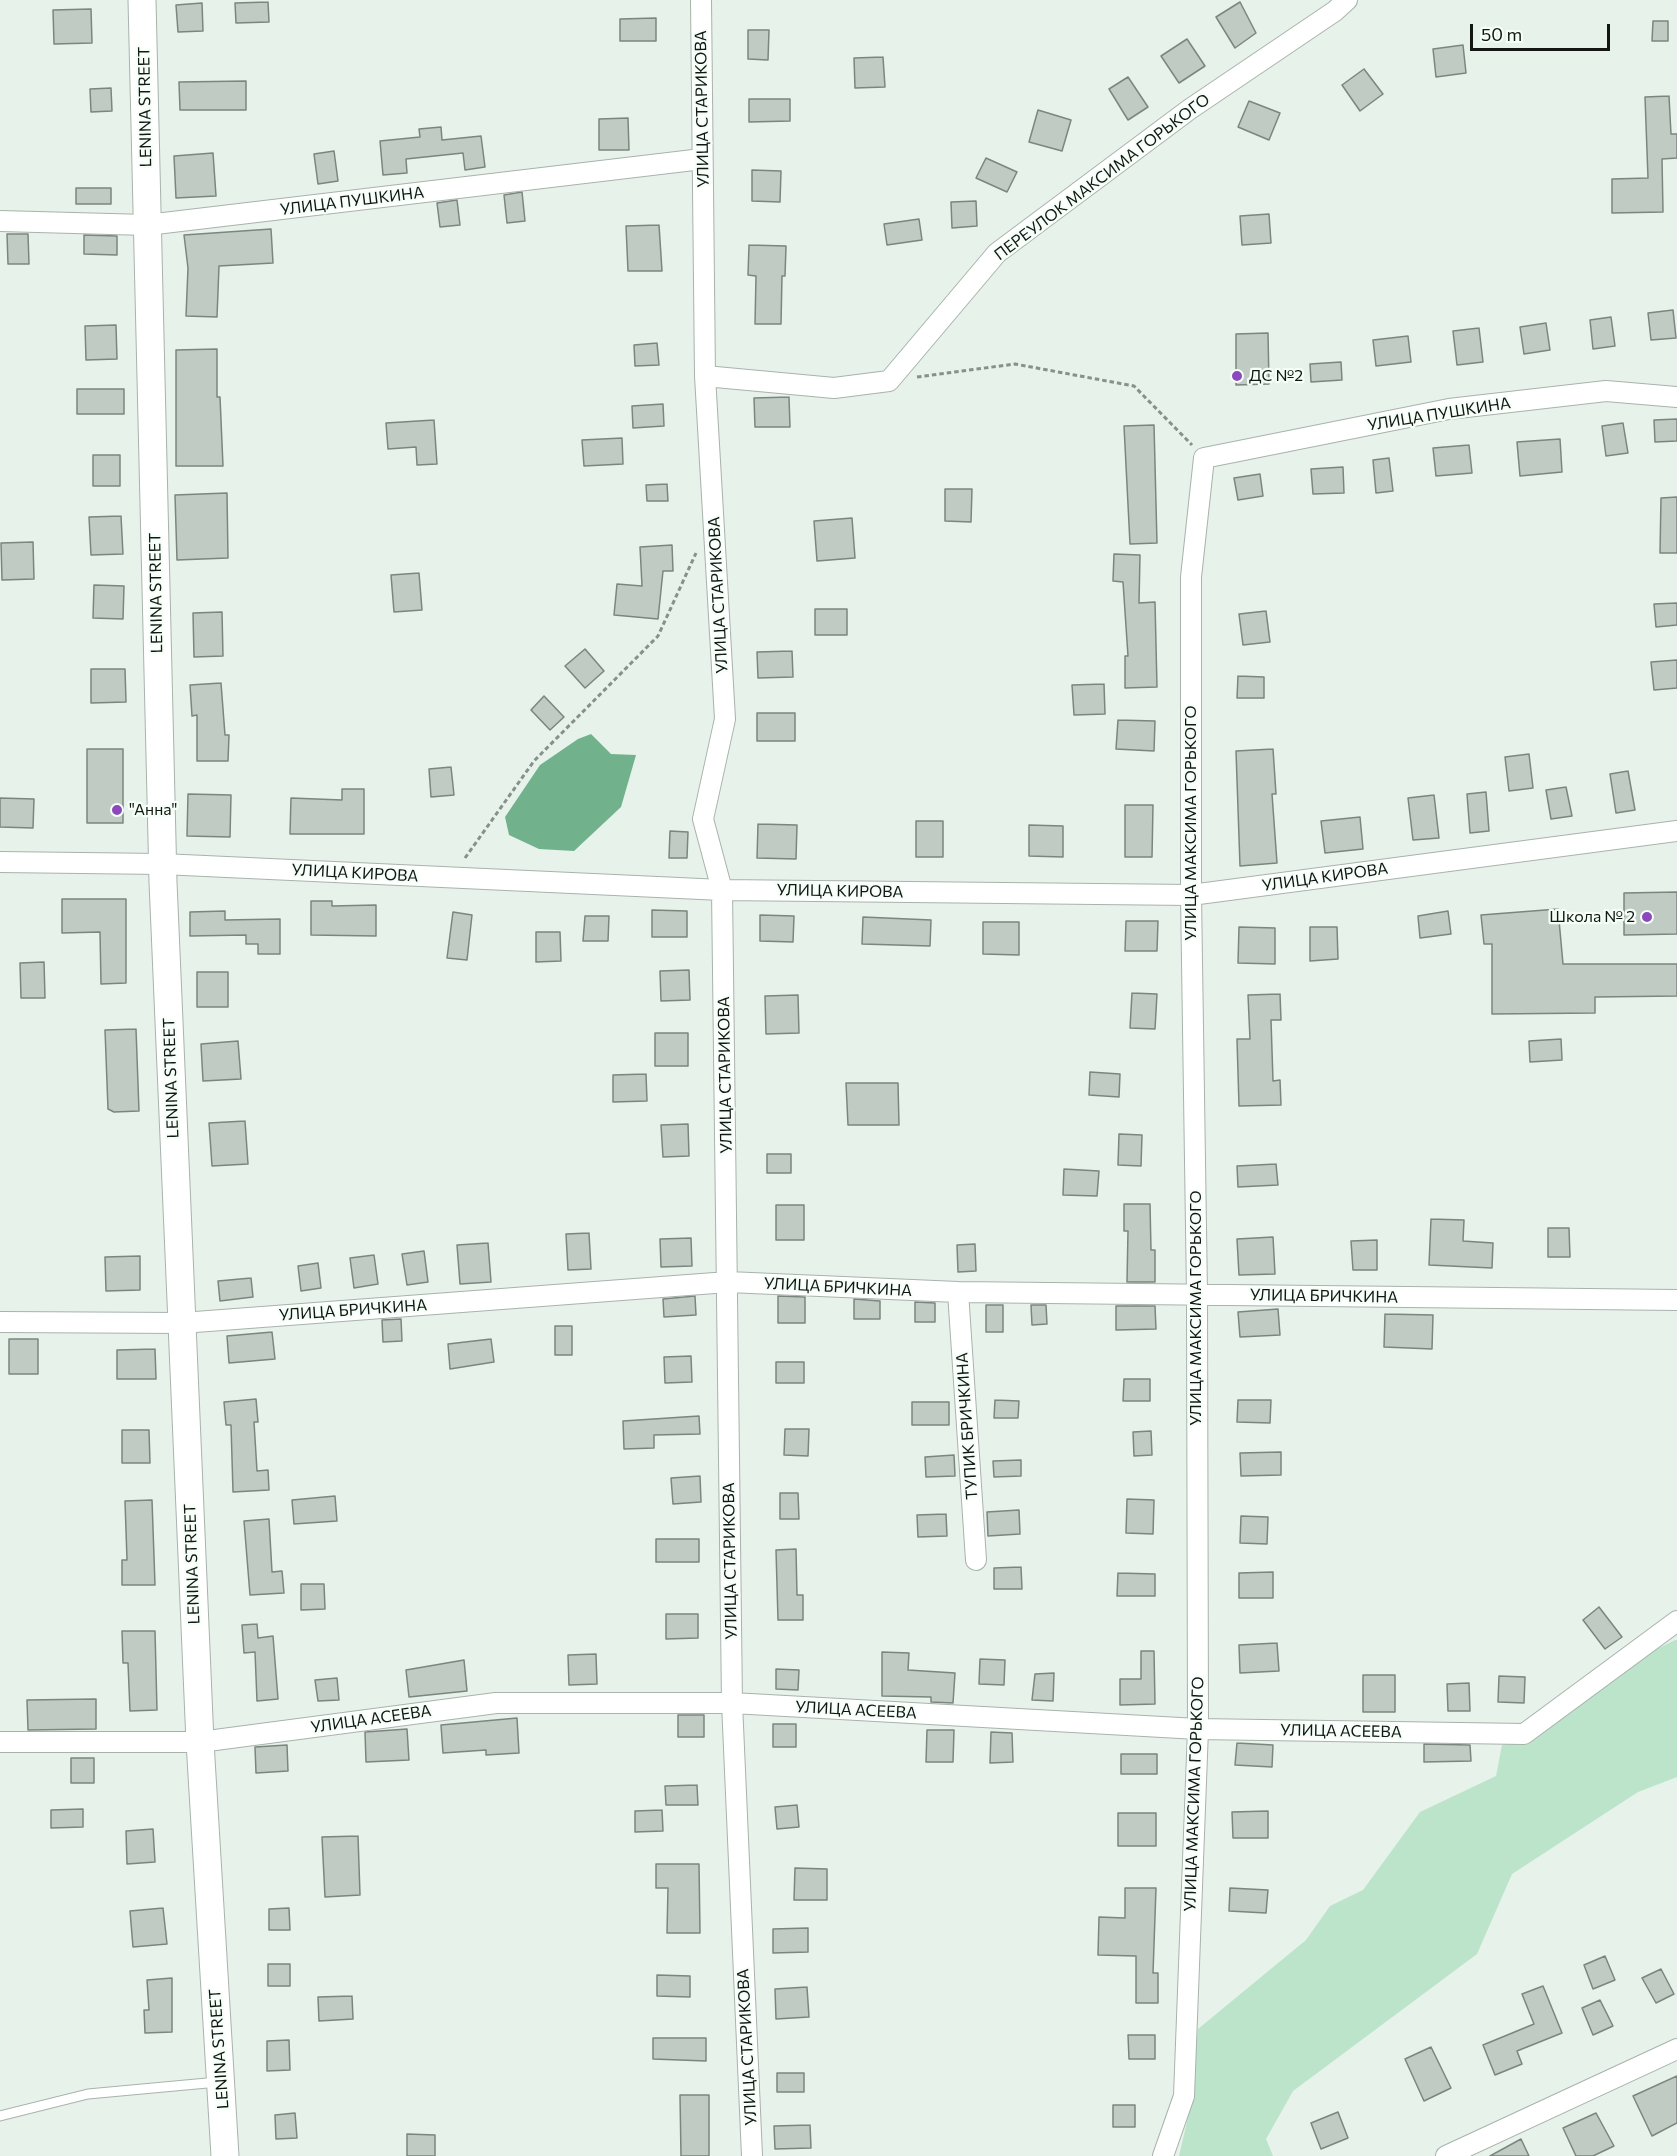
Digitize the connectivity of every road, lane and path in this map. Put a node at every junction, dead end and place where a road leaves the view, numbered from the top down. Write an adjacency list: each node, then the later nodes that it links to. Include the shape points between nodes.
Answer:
1 (142, 0): 6 (street, LENINA STREET)
2 (701, 0): 4 (street, УЛИЦА СТАРИКОВА)
3 (1347, 0): 8 (street, ПЕРЕУЛОК МАКСИМА ГОРЬКОГО, via 1190,109 997,253)
4 (702, 159): 6 (street, УЛИЦА ПУШКИНА); 7 (street, УЛИЦА СТАРИКОВА)
5 (0, 221): 6 (street, УЛИЦА ПУШКИНА)
6 (147, 225): 14 (street, LENINA STREET)
7 (705, 376): 8 (street, via 834,388); 16 (street, УЛИЦА СТАРИКОВА, via 725,719 703,819)
8 (889, 381): 10 (path, via 1015,364 1134,386)
9 (1677, 397): 10 (street, УЛИЦА ПУШКИНА, via 1606,391 1449,409)
10 (1204, 458): 17 (street, УЛИЦА МАКСИМА ГОРЬКОГО, via 1191,577)
11 (700, 544): 15 (path, via 658,636 534,761 467,853)
12 (1677, 831): 17 (street, УЛИЦА КИРОВА)
13 (0, 862): 14 (street, УЛИЦА КИРОВА)
14 (162, 864): 15 (street, УЛИЦА КИРОВА); 23 (street, LENINA STREET)
15 (456, 878): 16 (street, УЛИЦА КИРОВА)
16 (722, 890): 17 (street, УЛИЦА КИРОВА); 18 (street, УЛИЦА СТАРИКОВА)
17 (1191, 895): 20 (street, УЛИЦА МАКСИМА ГОРЬКОГО)
18 (728, 1282): 19 (street, УЛИЦА БРИЧКИНА); 23 (street, УЛИЦА БРИЧКИНА); 26 (street, УЛИЦА СТАРИКОВА)
19 (958, 1292): 20 (street, УЛИЦА БРИЧКИНА); 24 (street, ТУПИК БРИЧКИНА)
20 (1197, 1294): 21 (street, УЛИЦА БРИЧКИНА); 27 (street, УЛИЦА МАКСИМА ГОРЬКОГО)
21 (1677, 1300)
22 (0, 1322): 23 (street, УЛИЦА БРИЧКИНА)
23 (182, 1323): 29 (street, LENINA STREET)
24 (976, 1560)
25 (1677, 1621): 27 (street, УЛИЦА АСЕЕВА, via 1524,1734)
26 (732, 1703): 27 (street, УЛИЦА АСЕЕВА); 29 (street, УЛИЦА АСЕЕВА, via 496,1703); 34 (street, УЛИЦА СТАРИКОВА)
27 (1198, 1729): 35 (street, УЛИЦА МАКСИМА ГОРЬКОГО, via 1184,2096)
28 (0, 1742): 29 (street, УЛИЦА АСЕЕВА)
29 (200, 1742): 31 (street, LENINA STREET)
30 (1677, 2049): 36 (street)
31 (221, 2081): 32 (lane, via 88,2094); 33 (street, LENINA STREET)
32 (0, 2116)
33 (225, 2156)
34 (752, 2156)
35 (1163, 2156)
36 (1447, 2156)

